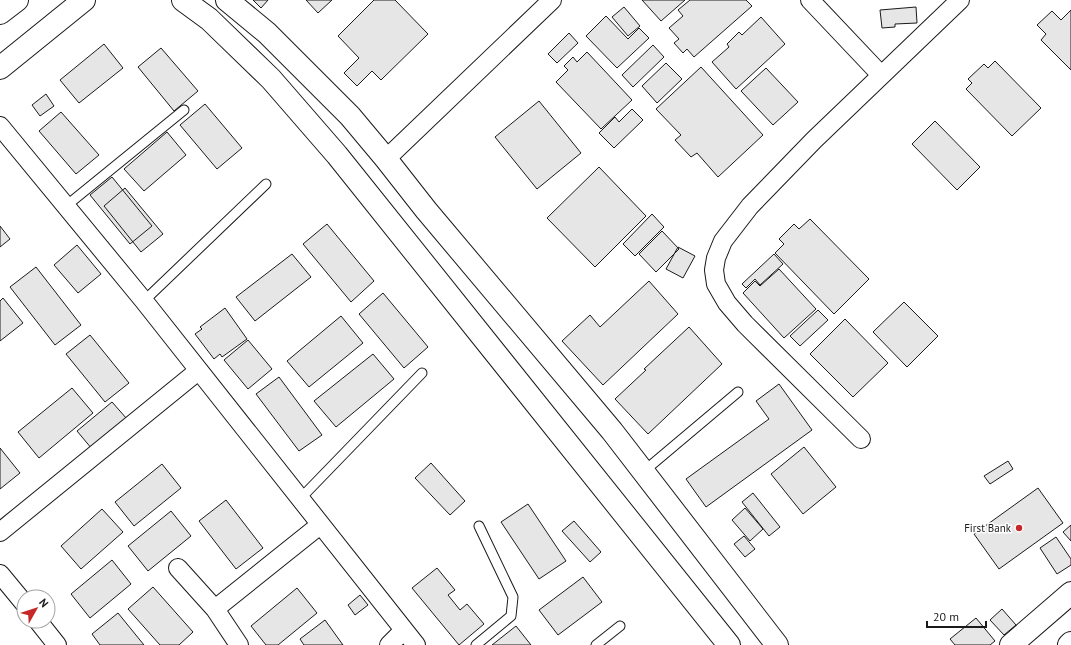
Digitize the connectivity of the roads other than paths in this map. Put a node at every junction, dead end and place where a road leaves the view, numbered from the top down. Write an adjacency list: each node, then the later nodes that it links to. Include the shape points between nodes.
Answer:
1 (18, 0): 8 (street)
2 (84, 0): 9 (street)
3 (183, 0): 40 (street, via 209,20 271,79 337,155)
4 (227, 0): 13 (street, via 293,58 350,116)
5 (552, 0): 13 (street)
6 (810, 0): 10 (street)
7 (960, 0): 10 (street)
8 (0, 13)
9 (0, 68)
10 (881, 75): 20 (street, via 750,206 723,241 714,270 716,284 727,303 745,324)
11 (184, 110): 15 (lane)
12 (0, 126): 15 (street)
13 (386, 159): 21 (street, via 612,431)
14 (266, 184): 16 (lane)
15 (66, 206): 16 (street)
16 (144, 301): 17 (street)
17 (198, 371): 22 (street); 25 (street)
18 (422, 372): 22 (lane)
19 (738, 392): 21 (lane)
20 (862, 439)
21 (643, 472): 41 (street)
22 (300, 499): 23 (street)
23 (320, 525): 30 (street); 33 (street)
24 (479, 526): 38 (lane, via 513,601 511,616)
25 (0, 532)
26 (178, 568): 30 (street)
27 (0, 574): 28 (street)
28 (16, 593)
29 (1071, 593): 42 (street)
30 (215, 609): 35 (street)
31 (620, 626): 39 (lane)
32 (44, 629): 34 (street)
33 (404, 630): 36 (street); 37 (street)
34 (57, 645)
35 (239, 645)
36 (390, 645)
37 (416, 645)
38 (476, 645)
39 (596, 645)
40 (729, 645)
41 (777, 645)
42 (1011, 645)

